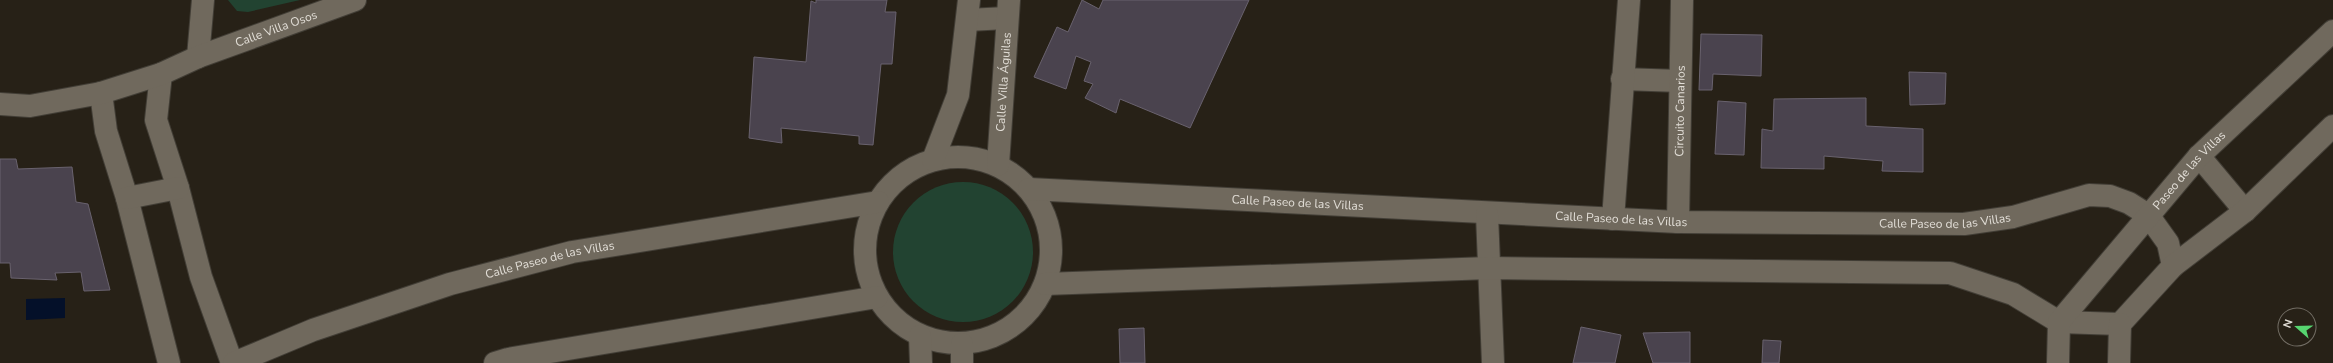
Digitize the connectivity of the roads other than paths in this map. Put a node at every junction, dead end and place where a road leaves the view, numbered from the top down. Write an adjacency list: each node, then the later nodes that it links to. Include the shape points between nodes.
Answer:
1 (203, 0): 8 (street)
2 (355, 0): 8 (street, Calle Villa Osos)
3 (1629, 0): 10 (street)
4 (1682, 0): 11 (street, Circuito Canarios)
5 (1007, 9): 6 (street); 17 (street, Calle Villa Águilas)
6 (969, 10): 16 (street, via 958,95)
7 (2333, 31): 15 (street, Paseo de las Villas)
8 (198, 57): 9 (street, Calle Villa Osos)
9 (161, 74): 12 (street, Calle Villa Osos); 18 (street, via 156,120)
10 (1622, 79): 11 (street); 25 (street)
11 (1680, 81): 26 (street, Circuito Canarios)
12 (101, 93): 13 (street, Calle Villa Osos, via 30,106); 20 (street, via 106,130)
13 (0, 104)
14 (2333, 126): 22 (street)
15 (2199, 156): 22 (street); 24 (street, Paseo de las Villas)
16 (933, 160): 17 (street, via 966,157); 21 (street, via 902,175)
17 (998, 165): 19 (street)
18 (178, 188): 20 (street); 36 (street, via 201,277)
19 (1029, 189): 23 (street, Calle Paseo de las Villas); 29 (street, via 1043,210 1050,234 1051,260)
20 (127, 198): 35 (street)
21 (878, 202): 30 (street, via 869,220 865,239 865,259); 36 (street, Calle Paseo de las Villas, via 565,254 450,284 313,330)
22 (2245, 211): 27 (street)
23 (1487, 214): 25 (street, Calle Paseo de las Villas); 28 (street)
24 (2148, 215): 26 (street, Calle Paseo de las Villas, via 2129,203 2110,196 2089,195 2014,217 1964,224); 27 (street, Calle Paseo de las Villas, via 2168,244); 31 (street, Paseo de las Villas)
25 (1613, 219): 26 (street, Calle Paseo de las Villas)
26 (1678, 222)
27 (2173, 266): 32 (street)
28 (1489, 268): 29 (street); 31 (street, via 1950,273 2013,294); 39 (street)
29 (1045, 284): 34 (street, via 1035,303 1020,319 1003,332)
30 (877, 297): 33 (street, via 895,320); 37 (street)
31 (2059, 322): 32 (street); 40 (street)
32 (2120, 324): 41 (street)
33 (920, 336): 34 (street, via 941,342); 38 (street)
34 (962, 353)
35 (169, 363)
36 (233, 363)
37 (495, 363)
38 (921, 363)
39 (1493, 363)
40 (2058, 363)
41 (2119, 363)

